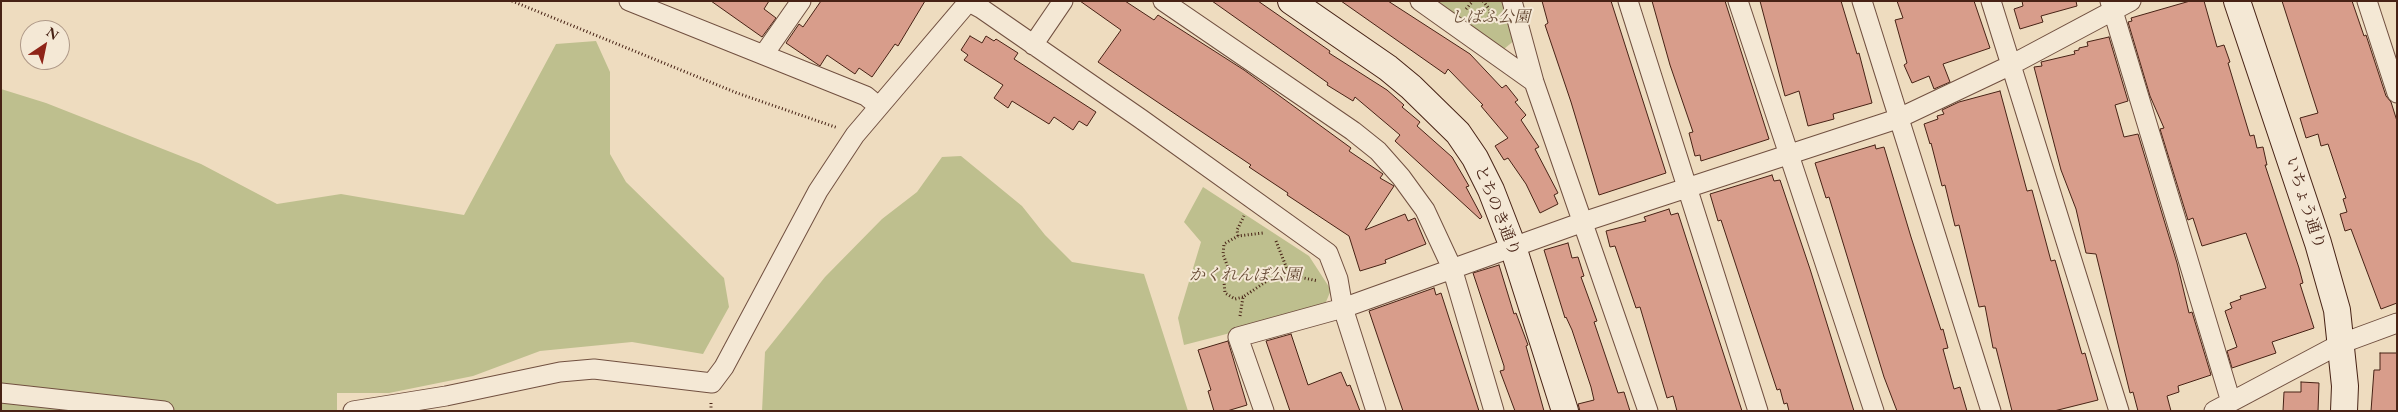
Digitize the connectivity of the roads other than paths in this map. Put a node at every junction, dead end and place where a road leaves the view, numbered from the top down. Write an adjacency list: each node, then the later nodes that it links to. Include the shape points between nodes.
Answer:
1 (629, 1): 16 (street)
2 (801, 1): 19 (street)
3 (1063, 1): 18 (street)
4 (1163, 1): 29 (street, via 1378,151 1425,210)
5 (1291, 1): 28 (street, とちのき通り, via 1388,68 1430,103 1458,134 1491,190)
6 (1420, 1): 21 (street)
7 (1512, 1): 21 (street)
8 (1628, 1): 26 (street)
9 (1738, 1): 25 (street)
10 (1862, 1): 24 (street)
11 (1991, 1): 20 (street)
12 (2131, 1): 17 (street)
13 (2238, 1): 32 (street, いちょう通り, via 2318,243 2337,310)
14 (2367, 1): 22 (street)
15 (969, 2): 18 (street); 23 (street)
16 (658, 6): 19 (street)
17 (2111, 6): 20 (street); 34 (street)
18 (1033, 45): 30 (street, via 1328,253 1338,279)
19 (764, 54): 23 (street, via 866,96)
20 (2011, 65): 24 (street); 45 (street)
21 (1534, 82): 27 (street)
22 (2397, 93)
23 (878, 106): 36 (street, via 818,191 724,368 712,383 594,369 560,372)
24 (1897, 119): 25 (street); 44 (street)
25 (1789, 154): 26 (street); 43 (street)
26 (1687, 188): 27 (street); 42 (street)
27 (1583, 222): 28 (street); 41 (street)
28 (1513, 247): 29 (street); 40 (street, とちのき通り)
29 (1452, 268): 30 (street); 39 (street)
30 (1343, 308): 37 (street, via 1238,336); 38 (street)
31 (2397, 322): 32 (street)
32 (2340, 344): 34 (street); 47 (street, いちょう通り)
33 (1, 393): 35 (street)
34 (2231, 402): 46 (street)
35 (164, 411)
36 (353, 411)
37 (1264, 411)
38 (1376, 411)
39 (1494, 411)
40 (1565, 411)
41 (1648, 411)
42 (1758, 411)
43 (1874, 411)
44 (1991, 411)
45 (2119, 411)
46 (2214, 411)
47 (2344, 411)

